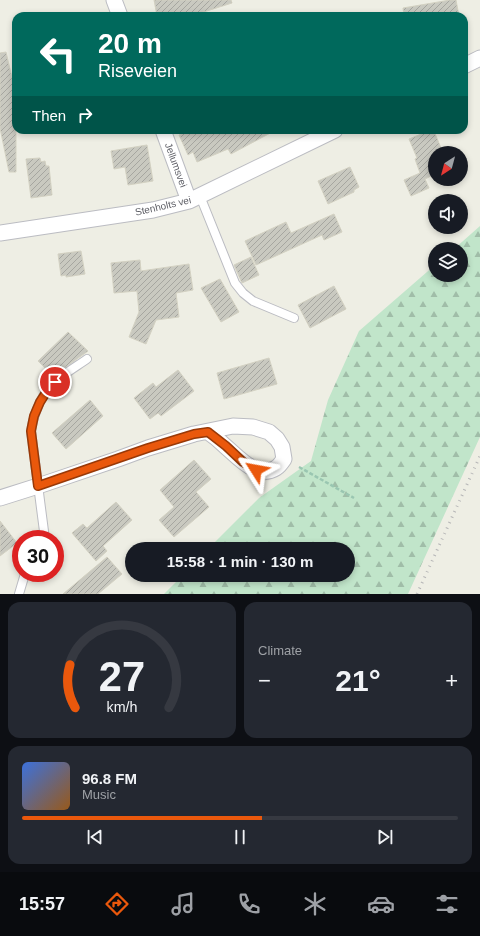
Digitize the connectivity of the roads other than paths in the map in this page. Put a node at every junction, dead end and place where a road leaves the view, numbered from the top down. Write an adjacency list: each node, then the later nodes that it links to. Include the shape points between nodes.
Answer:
1 (114, 0): 2 (street)
2 (118, 12)
3 (480, 58): 4 (street)
4 (468, 64)
5 (165, 134): 7 (street, Jellumsvei)
6 (327, 134): 7 (street, Stenholts vei)
7 (194, 198): 8 (street, Stenholts vei, via 153,210); 9 (lane, via 235,283 243,293 253,301)
8 (0, 233)
9 (294, 318)
10 (87, 359): 12 (lane, via 55,382 40,402 34,416 31,431)
11 (208, 432): 11 (street, via 233,426 253,427 269,432 282,447 284,458 277,468 269,471 256,470); 12 (street, via 148,448)
12 (38, 486): 13 (street); 14 (lane)
13 (0, 498)
14 (44, 530)
15 (23, 582): 16 (lane)
16 (19, 594)

